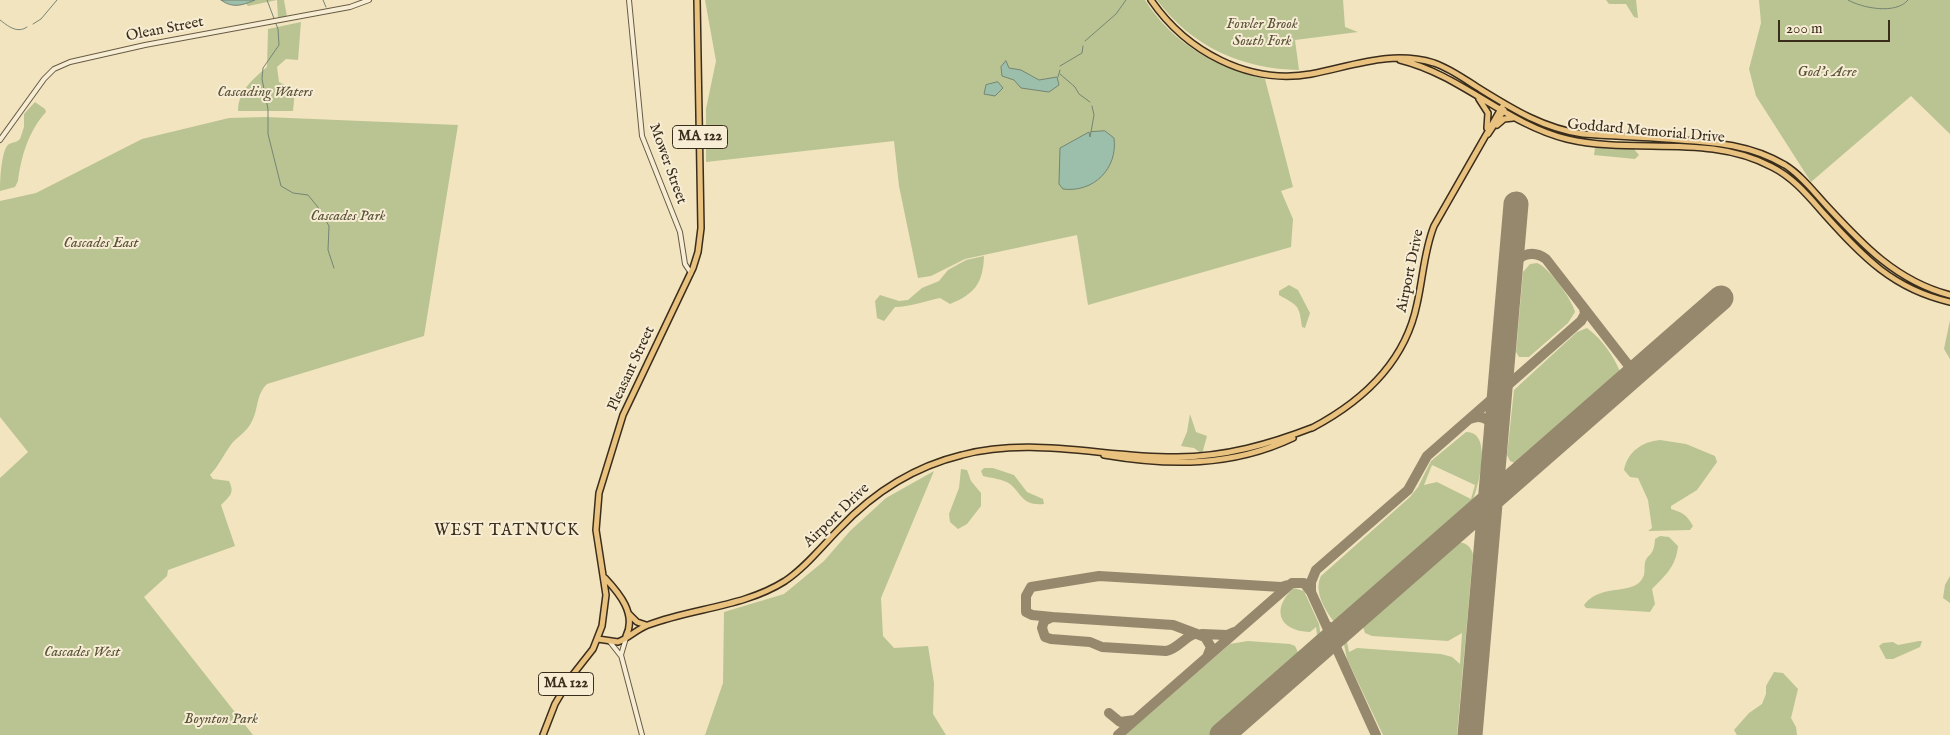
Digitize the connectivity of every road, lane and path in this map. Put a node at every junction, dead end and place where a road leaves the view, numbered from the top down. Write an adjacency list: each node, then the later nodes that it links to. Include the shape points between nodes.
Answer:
1 (369, 0): 11 (street, Olean Street, via 355,6 86,57 64,64 44,79)
2 (629, 0): 13 (street, Mower Street, via 642,136 682,237 685,264)
3 (697, 0): 13 (main road, Pleasant Street / MA 122, via 701,228)
4 (1151, 0): 5 (main road, Airport Drive, via 1168,22 1195,46 1229,64 1254,71 1303,75 1372,59)
5 (1392, 58): 6 (main road, Airport Drive, via 1428,68); 7 (main road, Airport Drive, via 1443,66)
6 (1467, 90): 7 (main road, Airport Drive); 10 (main road, Airport Drive, via 1486,109 1488,120)
7 (1503, 108): 8 (main road, Goddard Memorial Drive); 9 (main road, Airport Drive); 10 (main road, Airport Drive); 14 (main road, Goddard Memorial Drive, via 1569,132 1723,143 1760,153 1783,164 1801,178 1885,264 1913,282)
8 (1515, 119): 9 (main road, via 1504,119); 15 (main road, Goddard Memorial Drive, via 1537,130 1577,141 1713,149 1757,160 1795,183 1878,269 1912,289)
9 (1491, 130): 12 (main road, Airport Drive)
10 (1482, 138): 12 (main road, Airport Drive)
11 (0, 140)
12 (1477, 150): 20 (main road, Airport Drive, via 1444,204 1430,236 1414,316 1399,351 1364,396 1339,413 1314,427 1211,456 1175,458 1001,448 964,454 900,478 870,500 804,565 781,583 744,599)
13 (691, 273): 16 (main road, Pleasant Street / MA 122, via 626,409 599,493 596,530)
14 (1950, 295)
15 (1950, 302)
16 (604, 578): 17 (main road, Pleasant Street / MA 122); 18 (main road)
17 (606, 595): 18 (main road); 21 (main road, Pleasant Street / MA 122, via 605,617)
18 (621, 597): 19 (main road)
19 (628, 613): 20 (main road, via 637,622); 22 (main road)
20 (647, 625): 22 (main road, Airport Drive)
21 (598, 638): 23 (main road); 25 (main road, Pleasant Street / MA 122, via 592,652 562,691)
22 (626, 638): 23 (main road, Airport Drive); 24 (street)
23 (610, 642): 24 (street)
24 (621, 656): 26 (street)
25 (543, 735)
26 (642, 735)

